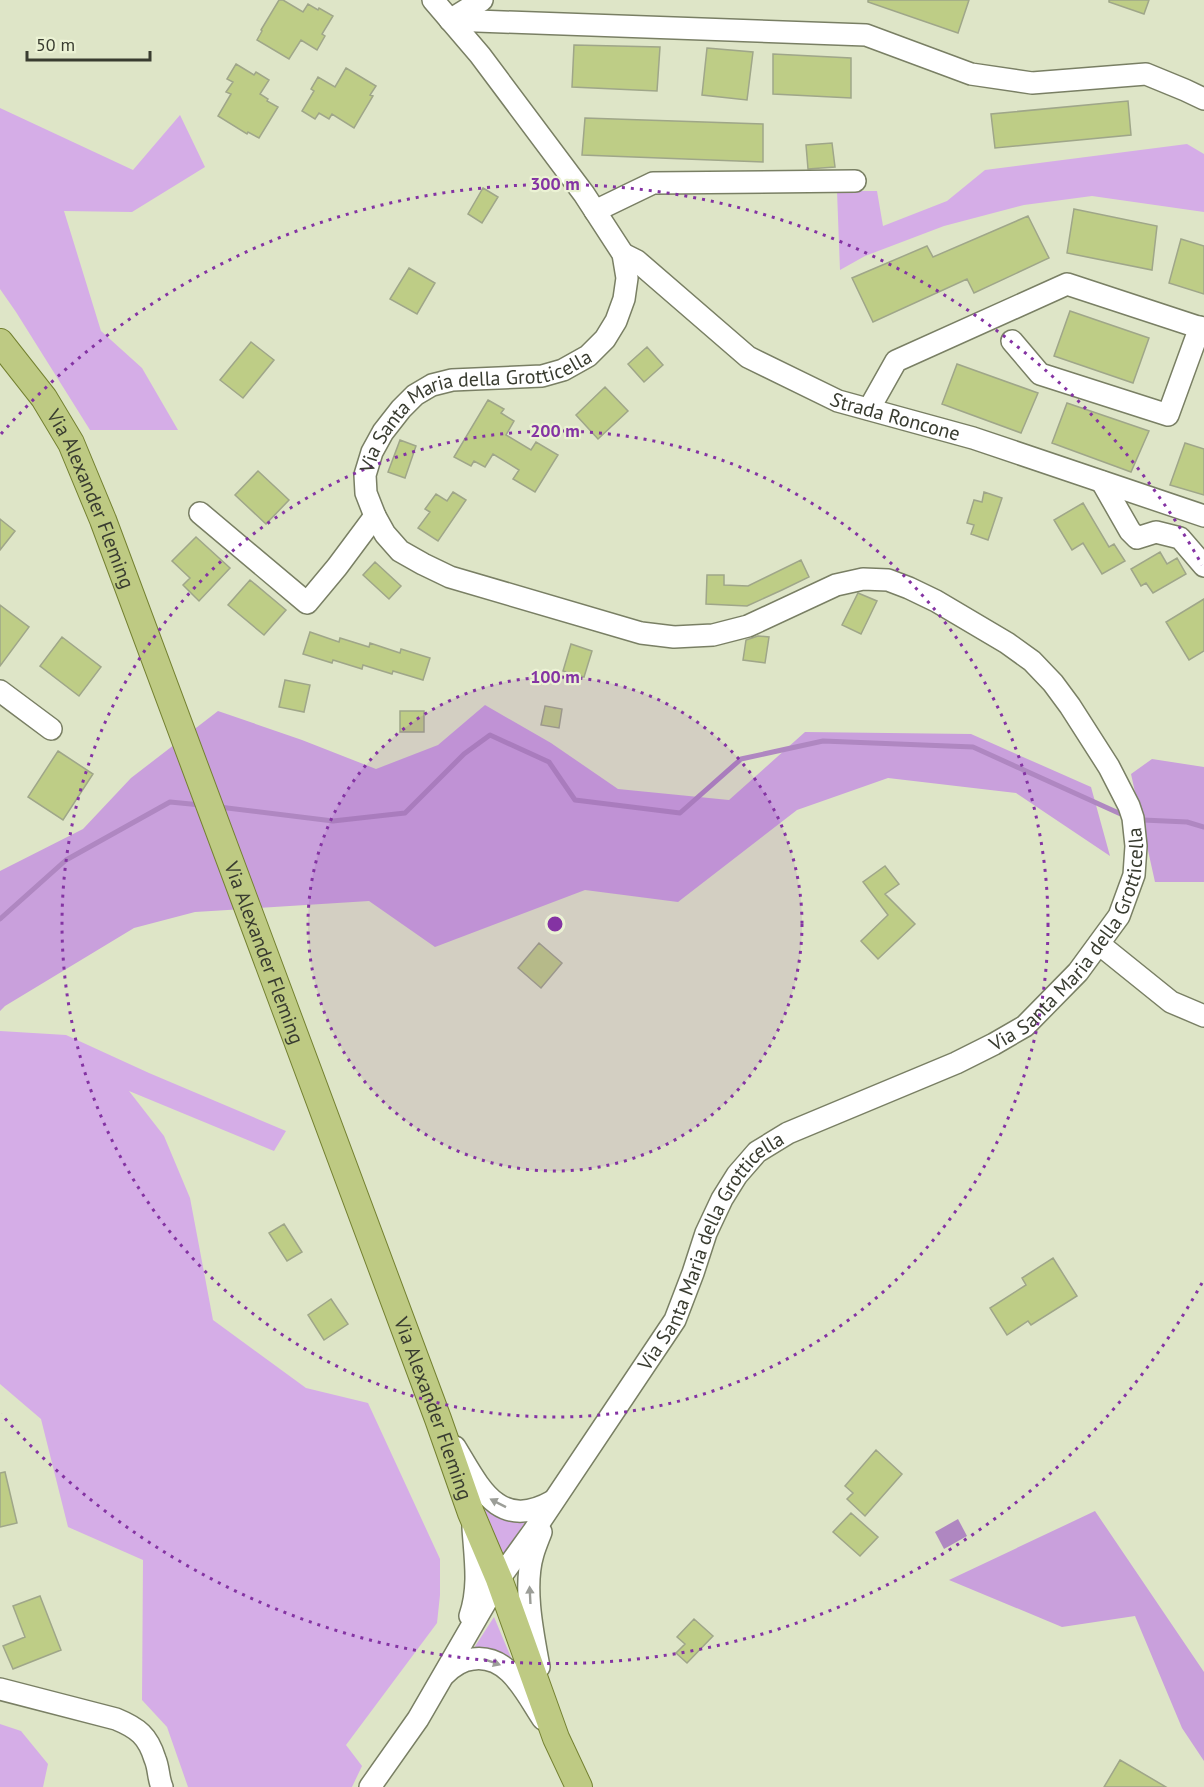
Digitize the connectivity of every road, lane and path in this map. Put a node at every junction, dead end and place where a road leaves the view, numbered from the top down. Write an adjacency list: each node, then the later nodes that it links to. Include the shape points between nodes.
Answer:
1 (433, 0): 3 (street, Via Santa Maria della Grotticella)
2 (482, 0): 3 (street)
3 (450, 20): 4 (street, via 866,35 971,74 1032,83 1146,74); 6 (street, Via Santa Maria della Grotticella)
4 (1202, 94)
5 (855, 181): 6 (street, via 653,183)
6 (595, 211): 7 (street, Via Santa Maria della Grotticella)
7 (623, 254): 11 (street, Strada Roncone, via 637,261 748,357 838,401); 14 (street, Via Santa Maria della Grotticella, via 627,278 624,299 605,339 588,356 542,376 442,382 415,395 401,409 372,452 365,475 366,493)
8 (1202, 328): 9 (street, via 1168,415 1040,374); 11 (street, via 1067,284 897,361)
9 (1012, 341)
10 (0, 342): 21 (main road, Via Alexander Fleming, via 45,398 71,443 103,520)
11 (869, 409): 12 (street, Strada Roncone, via 973,438)
12 (1102, 482): 15 (street, Strada Roncone); 16 (street, via 1137,538 1156,532 1180,538)
13 (200, 513): 14 (street, via 307,603)
14 (375, 516): 19 (street, Via Santa Maria della Grotticella, via 400,551 450,577 641,633 674,637 713,635 748,626 836,585 862,579 888,580 936,601 1032,661 1053,683 1129,806 1134,818 1134,875 1119,916)
15 (1204, 516)
16 (1204, 566)
17 (0, 691): 18 (street)
18 (51, 729)
19 (1099, 944): 20 (street, via 1171,1002); 22 (street, Via Santa Maria della Grotticella, via 1078,972 1025,1026 956,1063 788,1133 757,1152 722,1199 675,1320)
20 (1204, 1016)
21 (438, 1419): 22 (street, one-way to 21, via 536,1509 515,1510 489,1499); 23 (main road, Via Alexander Fleming)
22 (554, 1501): 24 (street); 28 (street, one-way to 22, via 532,1629 529,1587 532,1556)
23 (471, 1513): 24 (main road, Via Alexander Fleming); 25 (street, via 477,1577 475,1603)
24 (499, 1579): 25 (street); 28 (main road, Via Alexander Fleming)
25 (461, 1644): 26 (street)
26 (441, 1679): 28 (street, one-way to 28, via 454,1666 470,1659 496,1662 513,1674); 30 (street)
27 (0, 1689): 29 (street, via 134,1726 156,1759)
28 (552, 1726): 31 (main road, Via Alexander Fleming)
29 (162, 1787)
30 (370, 1787)
31 (579, 1787)

